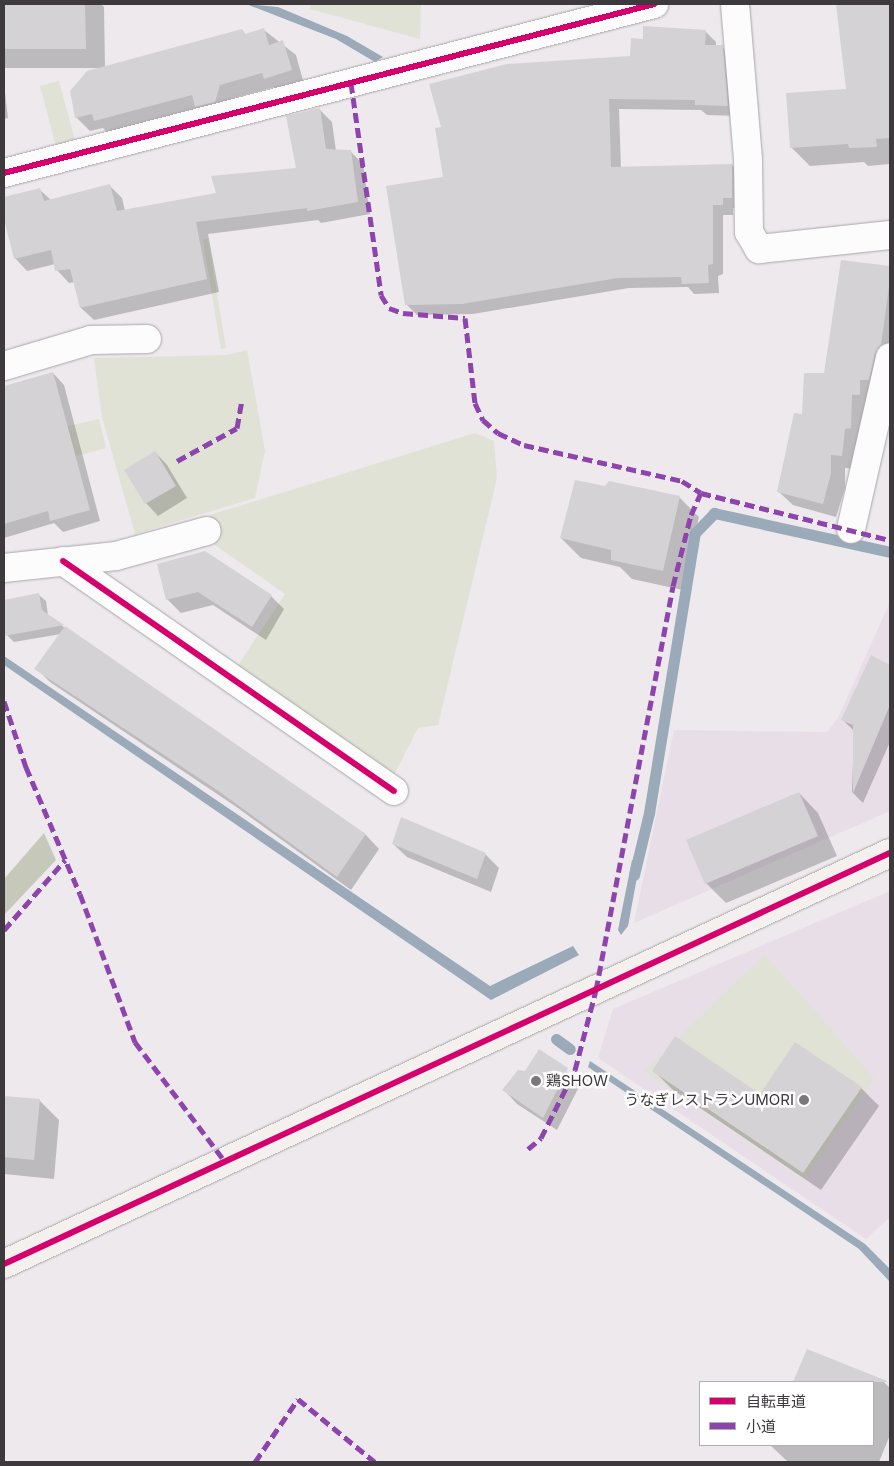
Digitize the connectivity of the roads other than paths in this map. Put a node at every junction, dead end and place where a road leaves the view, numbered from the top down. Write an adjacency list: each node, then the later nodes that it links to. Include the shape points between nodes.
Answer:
1 (654, 4): 3 (street)
2 (735, 4): 4 (street, via 748,160 748,232 759,249)
3 (4, 173)
4 (890, 235)
5 (147, 339): 7 (street, via 91,340)
6 (890, 357): 8 (street)
7 (4, 366)
8 (851, 529)
9 (207, 530): 10 (street, via 116,556)
10 (63, 561): 11 (street); 12 (street)
11 (4, 568)
12 (394, 791)
13 (890, 853): 14 (street)
14 (4, 1264)

